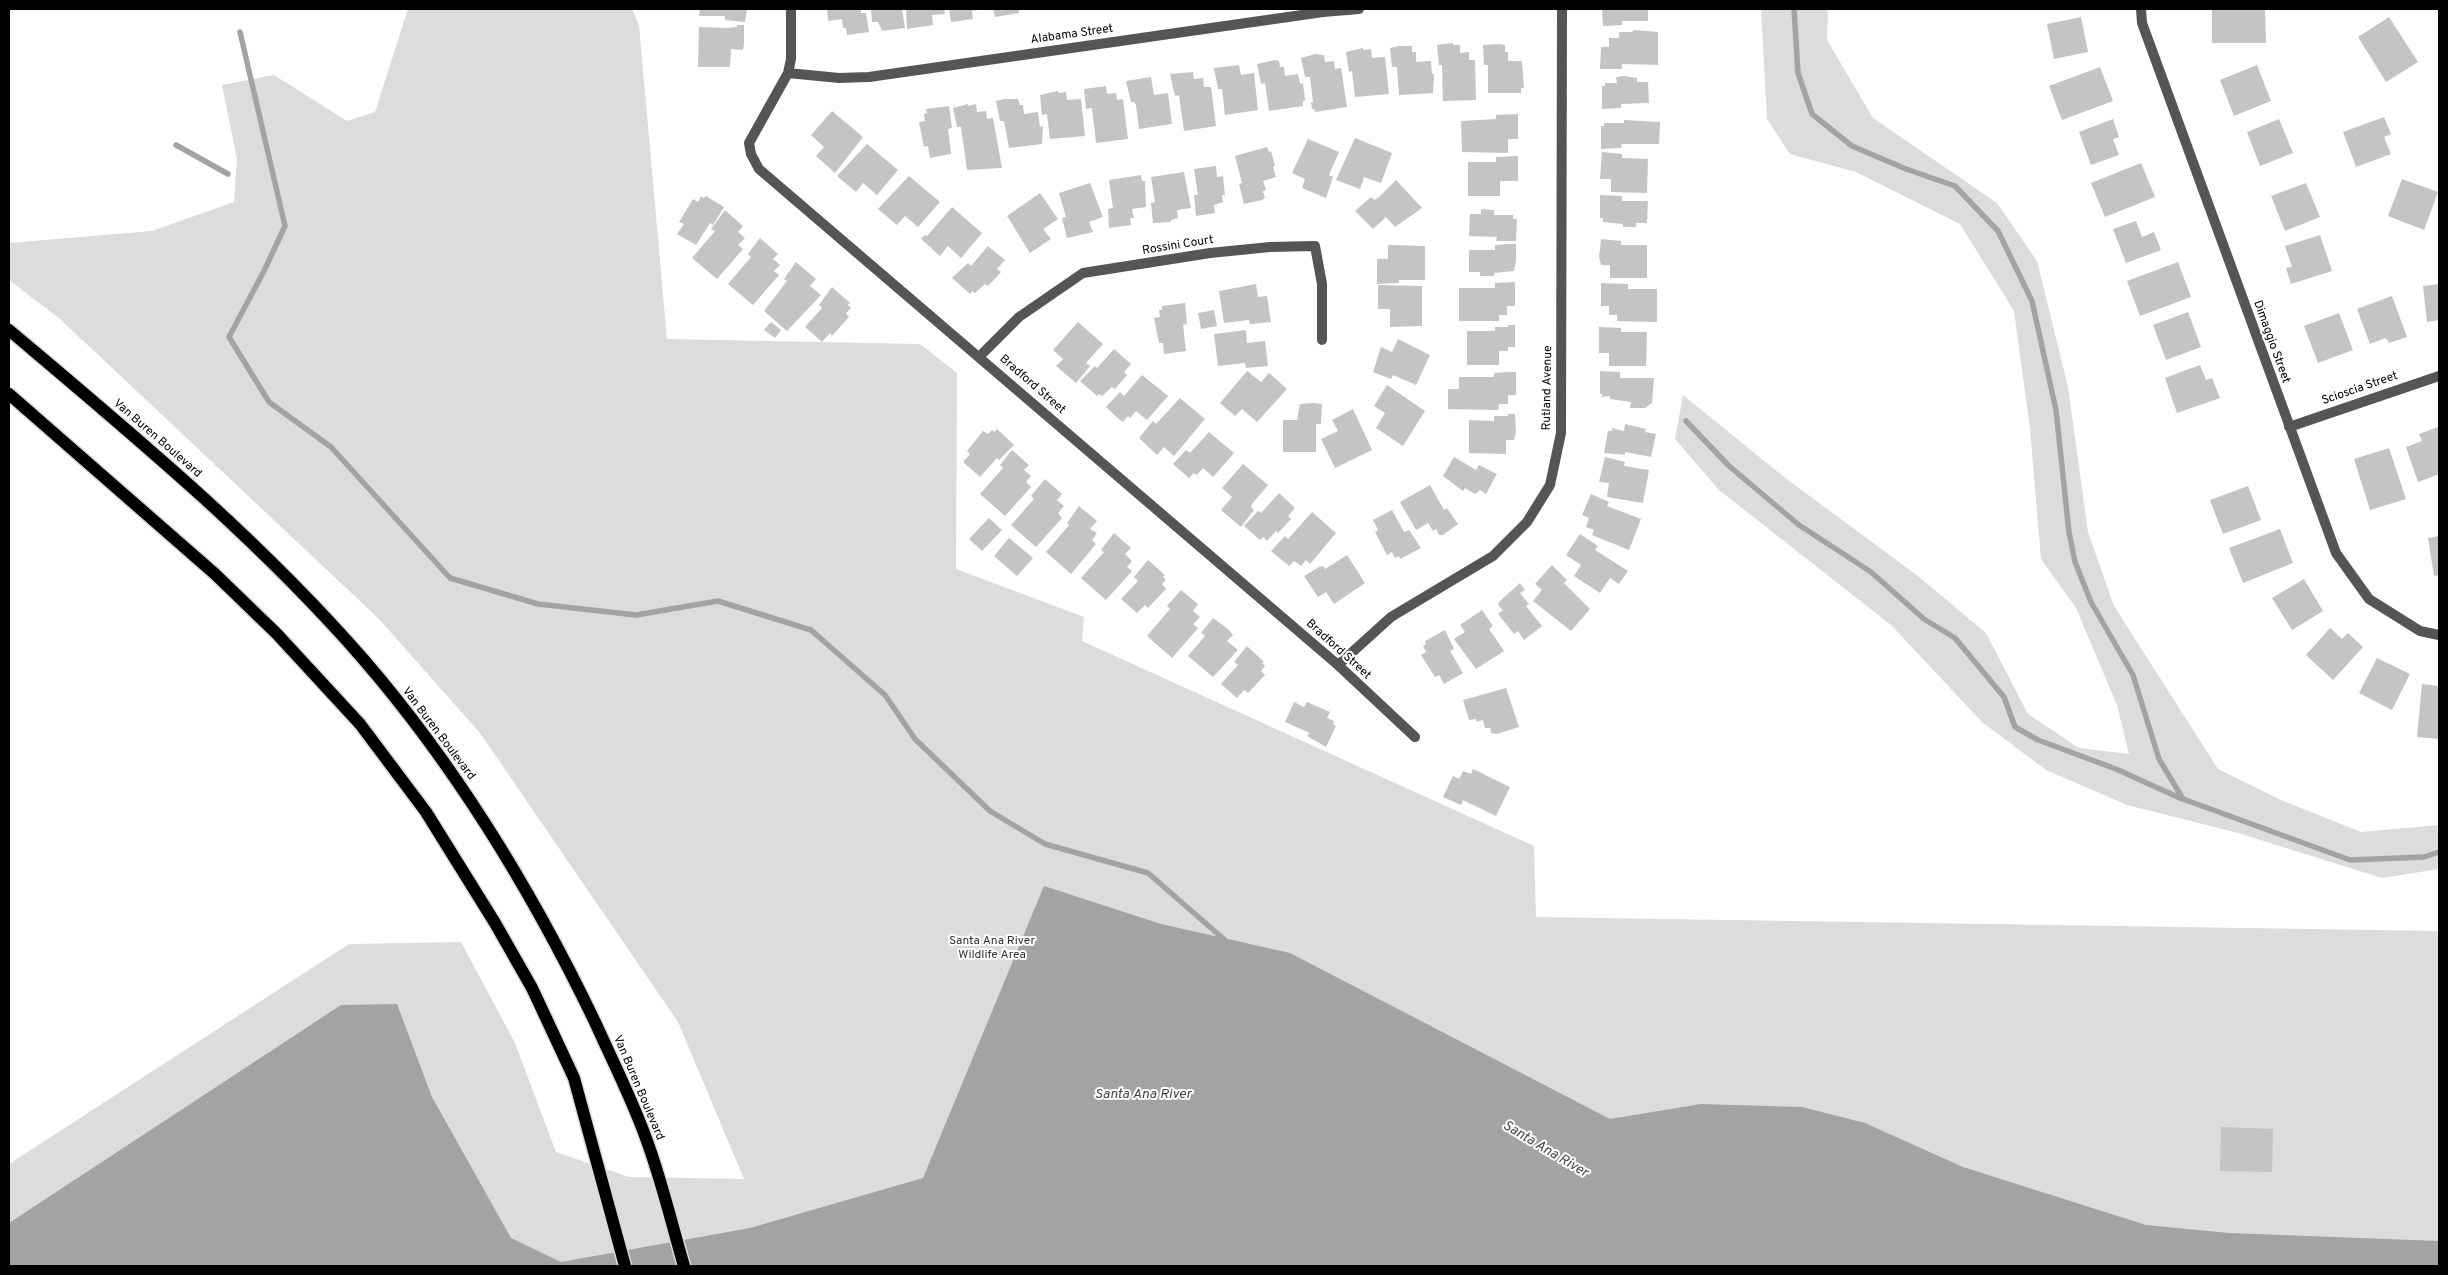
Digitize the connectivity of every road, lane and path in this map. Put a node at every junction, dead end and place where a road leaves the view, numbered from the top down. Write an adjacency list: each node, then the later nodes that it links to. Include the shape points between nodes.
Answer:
1 (791, 9): 5 (street, Bradford Street)
2 (1359, 9): 5 (street, Alabama Street, via 869,77)
3 (1562, 9): 13 (street, Rutland Avenue, via 1560,433 1550,485 1526,522 1493,556 1391,617)
4 (2141, 9): 11 (street, Dimaggio Street, via 2142,23)
5 (788, 74): 8 (street, Bradford Street, via 749,143 759,169)
6 (9, 330): 16 (main road, Van Buren Boulevard, via 165,462 282,573 364,660 427,739 492,833 538,910 581,993 647,1142)
7 (1322, 340): 8 (street, Rossini Court, via 1322,284 1315,246 1270,247 1083,273 1019,318)
8 (979, 357): 13 (street, Bradford Street)
9 (2439, 376): 11 (street, Scioscia Street)
10 (9, 394): 15 (main road, via 215,574 277,634 360,724 426,812 532,988 574,1078)
11 (2289, 427): 12 (street, Dimaggio Street, via 2336,553 2352,576 2369,599 2420,631)
12 (2439, 635)
13 (1338, 665): 14 (street, Bradford Street)
14 (1415, 737)
15 (625, 1266)
16 (684, 1266)

